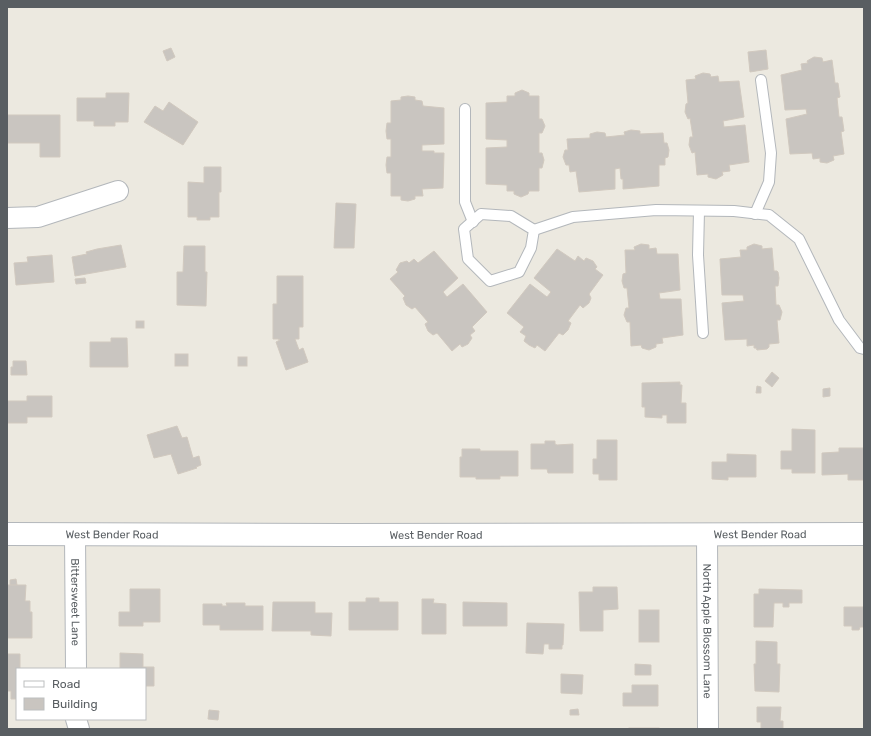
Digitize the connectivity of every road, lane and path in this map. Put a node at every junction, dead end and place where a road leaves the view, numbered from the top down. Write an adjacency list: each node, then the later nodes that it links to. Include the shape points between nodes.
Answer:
1 (761, 80): 5 (lane, via 771,153 769,182)
2 (465, 109): 7 (lane, via 465,202)
3 (118, 191): 6 (street, via 38,217)
4 (699, 211): 5 (lane); 8 (lane, via 656,210 573,217); 9 (lane, via 698,255)
5 (754, 214): 10 (lane, via 769,215 799,238 840,320 860,348)
6 (7, 218)
7 (473, 222): 8 (lane, via 481,214 511,216); 8 (lane, via 464,230 468,259 490,281 519,272 531,248)
8 (534, 230)
9 (703, 333)
10 (864, 349)
11 (7, 534): 12 (street, West Bender Road)
12 (75, 534): 13 (street, West Bender Road); 15 (street, Bittersweet Lane)
13 (707, 534): 14 (street, West Bender Road); 16 (street, North Apple Blossom Lane)
14 (864, 534)
15 (76, 668)
16 (708, 729)

